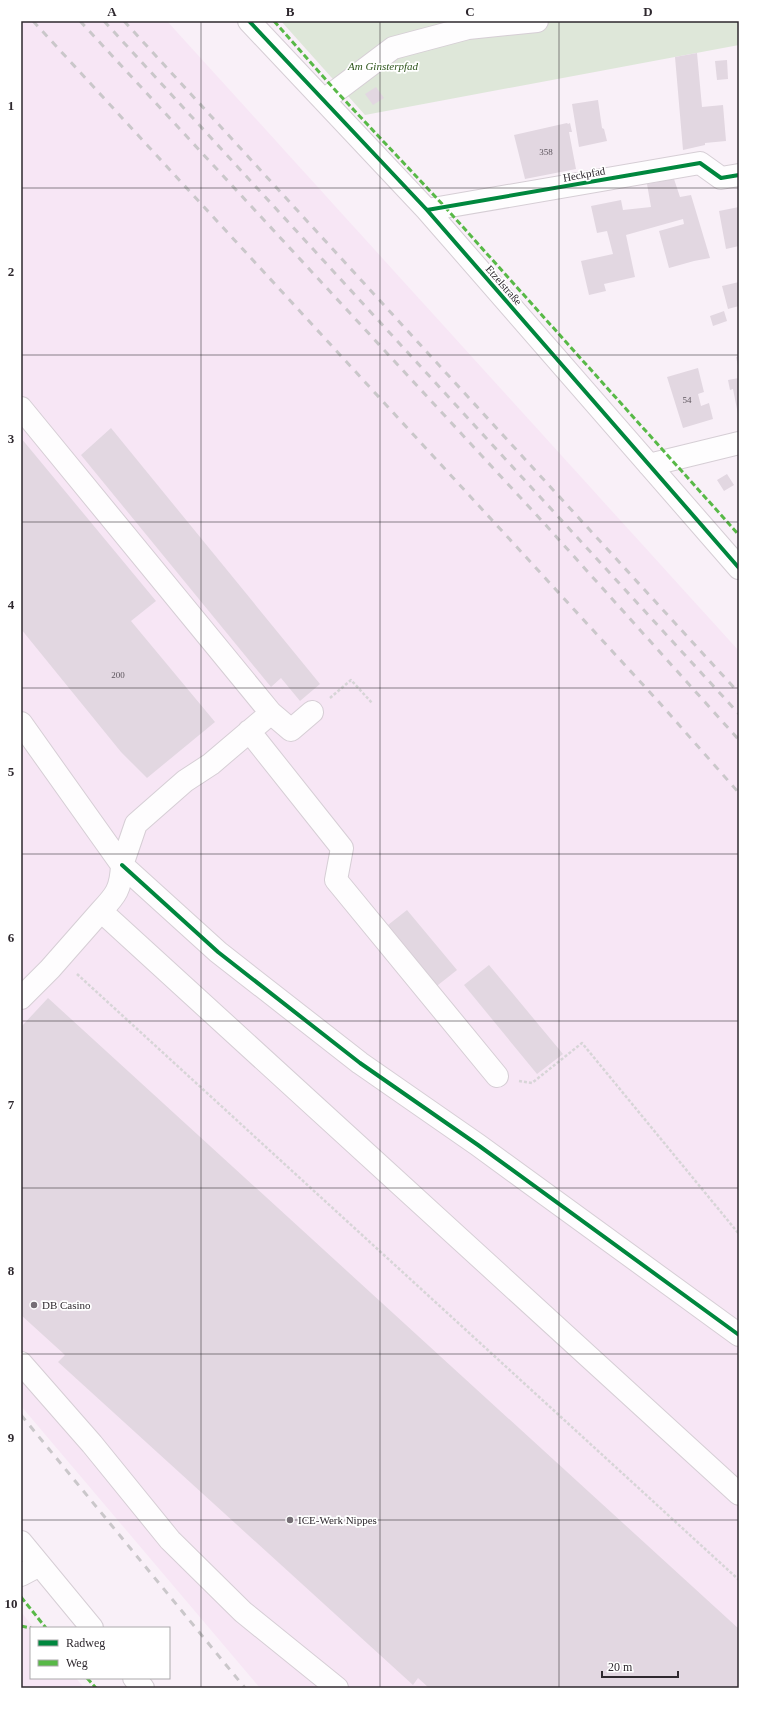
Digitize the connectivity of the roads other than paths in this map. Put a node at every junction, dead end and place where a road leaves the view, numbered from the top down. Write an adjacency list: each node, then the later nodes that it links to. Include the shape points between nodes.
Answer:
1 (249, 21): 3 (street, Etzelstraße)
2 (537, 21): 3 (street, via 468,28 393,48)
3 (324, 100): 5 (street, Etzelstraße)
4 (739, 175): 5 (street, Heckpfad, via 721,178 700,163)
5 (427, 210): 8 (street, Etzelstraße)
6 (21, 408): 11 (street)
7 (739, 443): 8 (street)
8 (649, 465): 9 (street, Etzelstraße)
9 (739, 568)
10 (312, 712): 11 (street, via 291,730)
11 (271, 713): 13 (street)
12 (21, 723): 14 (street)
13 (249, 731): 14 (street, via 211,764 185,781 136,824); 17 (street, via 342,848 336,880)
14 (122, 865): 15 (street, via 116,894); 18 (street, via 218,952 360,1063 478,1145)
15 (101, 911): 16 (street); 20 (street)
16 (21, 998)
17 (498, 1076)
18 (739, 1335)
19 (21, 1363): 26 (street, via 92,1444 170,1540 244,1612)
20 (739, 1494)
21 (21, 1542): 22 (street)
22 (30, 1570): 23 (street)
23 (91, 1627)
24 (135, 1679): 25 (street)
25 (142, 1688)
26 (336, 1688)

